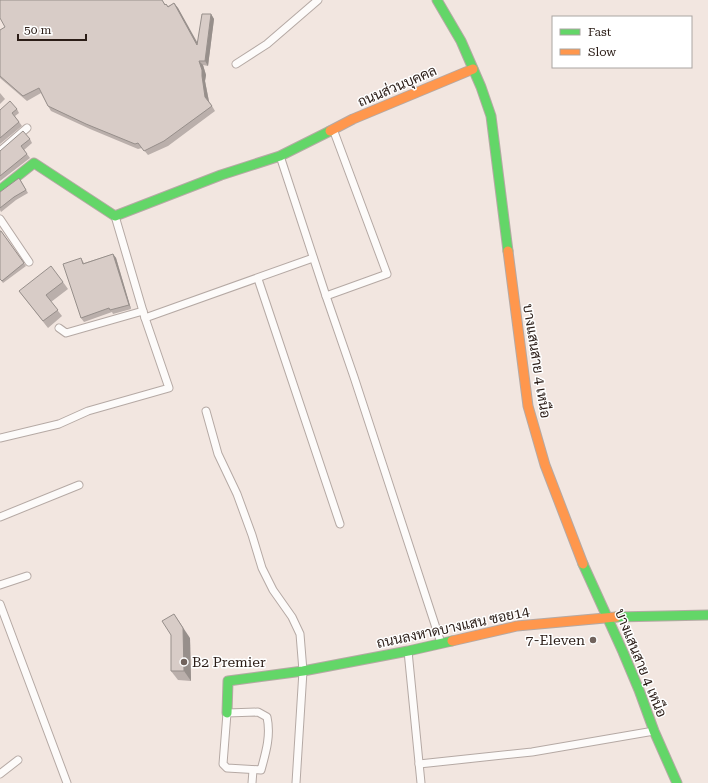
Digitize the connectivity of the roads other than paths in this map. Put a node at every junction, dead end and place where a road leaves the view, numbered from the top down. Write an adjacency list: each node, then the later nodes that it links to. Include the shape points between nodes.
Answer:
1 (318, 0): 3 (street, via 267,44)
2 (438, 0): 4 (street, บางแสนสาย 4 เหนือ)
3 (236, 64)
4 (473, 69): 6 (street, ถนนส่วนบุคคล); 28 (street, บางแสนสาย 4 เหนือ, via 491,116 528,406 545,464 573,539)
5 (27, 128): 7 (street)
6 (333, 129): 8 (street, ถนนส่วนบุคคล); 15 (street, via 387,274)
7 (0, 151)
8 (280, 156): 10 (street, ถนนส่วนบุคคล, via 221,175); 12 (street)
9 (0, 190): 10 (street, via 34,162)
10 (115, 216): 16 (street)
11 (0, 219): 13 (street)
12 (313, 258): 14 (street); 15 (street)
13 (29, 262)
14 (258, 279): 17 (street); 23 (street)
15 (326, 296): 29 (street)
16 (143, 311): 17 (street); 18 (street, via 66,333)
17 (145, 318): 20 (street, via 169,388 88,411 59,424)
18 (59, 328)
19 (206, 411): 31 (street, via 218,454 237,494 262,568 273,590 292,616 300,634)
20 (0, 438)
21 (79, 485): 22 (street)
22 (0, 517)
23 (340, 524)
24 (27, 576): 25 (street)
25 (0, 585)
26 (0, 604): 38 (street)
27 (708, 615): 28 (street, ถนนลงหาดบางแสน ซอย14)
28 (608, 616): 29 (street, ถนนลงหาดบางแสน ซอย14, via 517,626); 33 (street, บางแสนสาย 4 เหนือ, via 640,690)
29 (441, 643): 30 (street, ถนนลงหาดบางแสน ซอย14)
30 (408, 651): 31 (street, ถนนลงหาดบางแสน ซอย14); 35 (street)
31 (304, 672): 32 (street, ถนนลงหาดบางแสน ซอย14, via 228,681); 40 (street)
32 (227, 713): 36 (street, via 222,764 227,768); 36 (street, via 258,712 267,717 267,750 261,770)
33 (654, 731): 35 (street, via 532,752); 42 (street, บางแสนสาย 4 เหนือ)
34 (18, 760): 37 (street)
35 (419, 764): 41 (street)
36 (253, 770): 39 (street)
37 (0, 774)
38 (67, 783)
39 (252, 783)
40 (296, 783)
41 (421, 783)
42 (677, 783)

